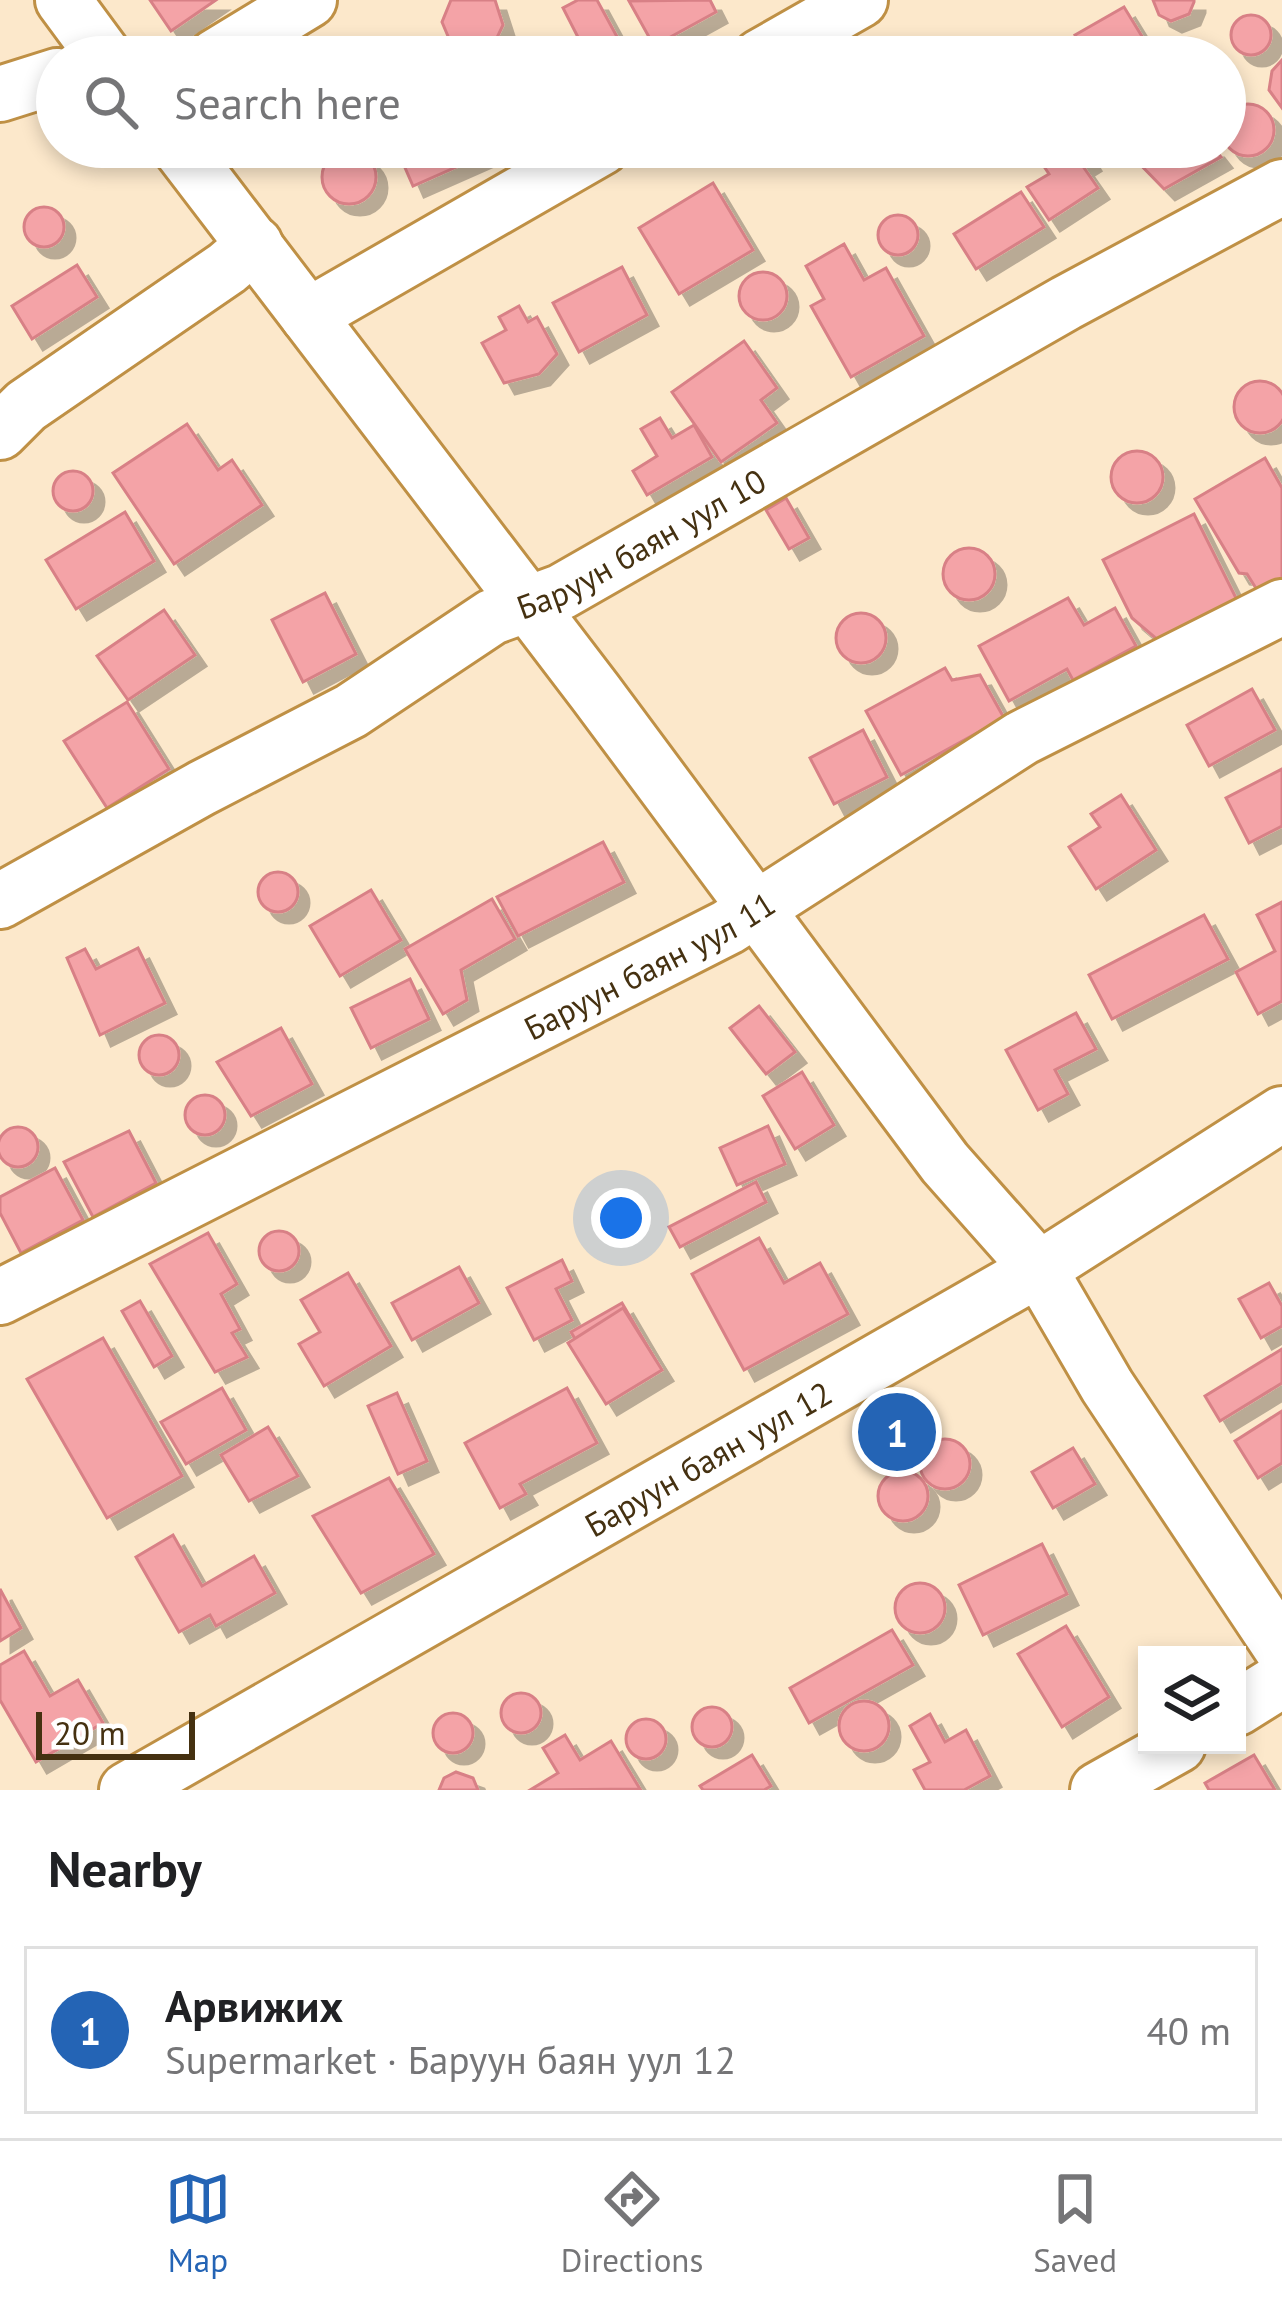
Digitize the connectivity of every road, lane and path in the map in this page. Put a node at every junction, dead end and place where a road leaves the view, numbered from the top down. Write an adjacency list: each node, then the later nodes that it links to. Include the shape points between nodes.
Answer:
1 (63, 0): 4 (street)
2 (309, 0): 5 (street)
3 (860, 0): 6 (street)
4 (90, 36)
5 (250, 36)
6 (797, 36)
7 (36, 83): 8 (street)
8 (0, 94)
9 (195, 168): 12 (street)
10 (565, 168): 13 (street)
11 (1282, 187): 15 (street, Баруун баян уул 10)
12 (255, 244): 13 (street); 14 (street)
13 (308, 316): 15 (street)
14 (0, 431)
15 (529, 606): 17 (street, Баруун баян уул 10, via 492,617 351,711); 18 (street)
16 (1282, 607): 18 (street, Баруун баян уул 11, via 1022,738)
17 (0, 901)
18 (758, 910): 20 (street, via 945,1163); 21 (street, Баруун баян уул 11)
19 (1282, 1114): 20 (street, Баруун баян уул 12)
20 (1039, 1269): 22 (street); 26 (street, Баруун баян уул 12)
21 (0, 1297)
22 (1282, 1649)
23 (1282, 1680): 24 (street)
24 (1246, 1702)
25 (1162, 1754): 27 (street)
26 (127, 1790)
27 (1098, 1790)

